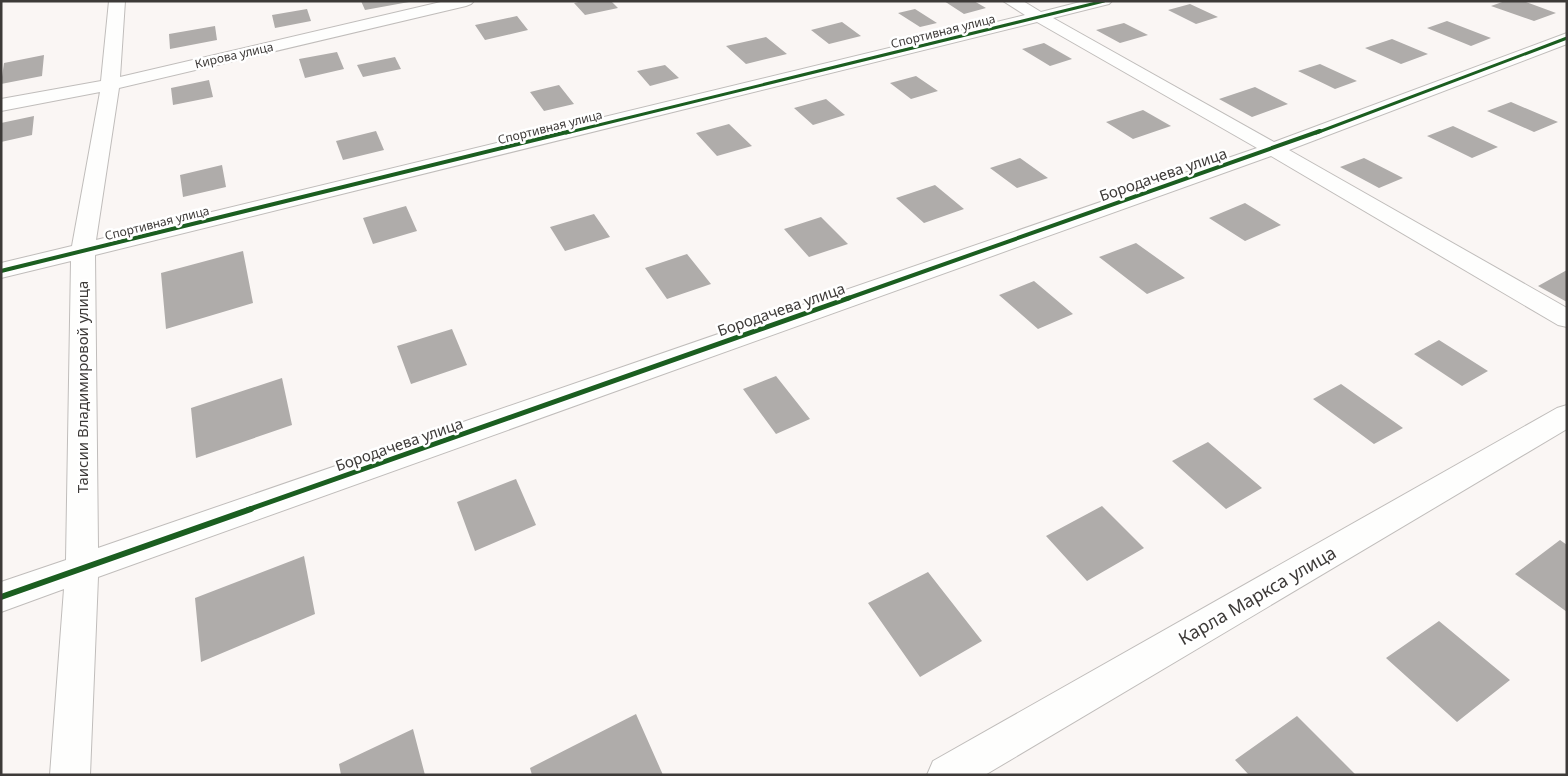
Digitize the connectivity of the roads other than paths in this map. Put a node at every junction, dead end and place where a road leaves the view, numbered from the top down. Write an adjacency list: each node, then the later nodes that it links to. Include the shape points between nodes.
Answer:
1 (117, 1): 7 (street, Таисии Владимировой улица)
2 (466, 1): 7 (street, Кирова улица)
3 (1011, 1): 5 (street)
4 (1104, 1): 5 (street, Спортивная улица)
5 (1038, 18): 9 (street); 10 (street, Спортивная улица)
6 (1567, 38): 9 (street, Бородачева улица)
7 (110, 85): 8 (street, Кирова улица); 10 (street, Таисии Владимировой улица)
8 (1, 106)
9 (1273, 149): 12 (street); 14 (street, Бородачева улица)
10 (83, 251): 11 (street, Спортивная улица); 14 (street, Таисии Владимировой улица)
11 (1, 271)
12 (1567, 319)
13 (1567, 415): 17 (street, Карла Маркса улица)
14 (82, 570): 15 (street, Бородачева улица); 16 (street, Таисии Владимировой улица)
15 (1, 597)
16 (70, 775)
17 (947, 775)

